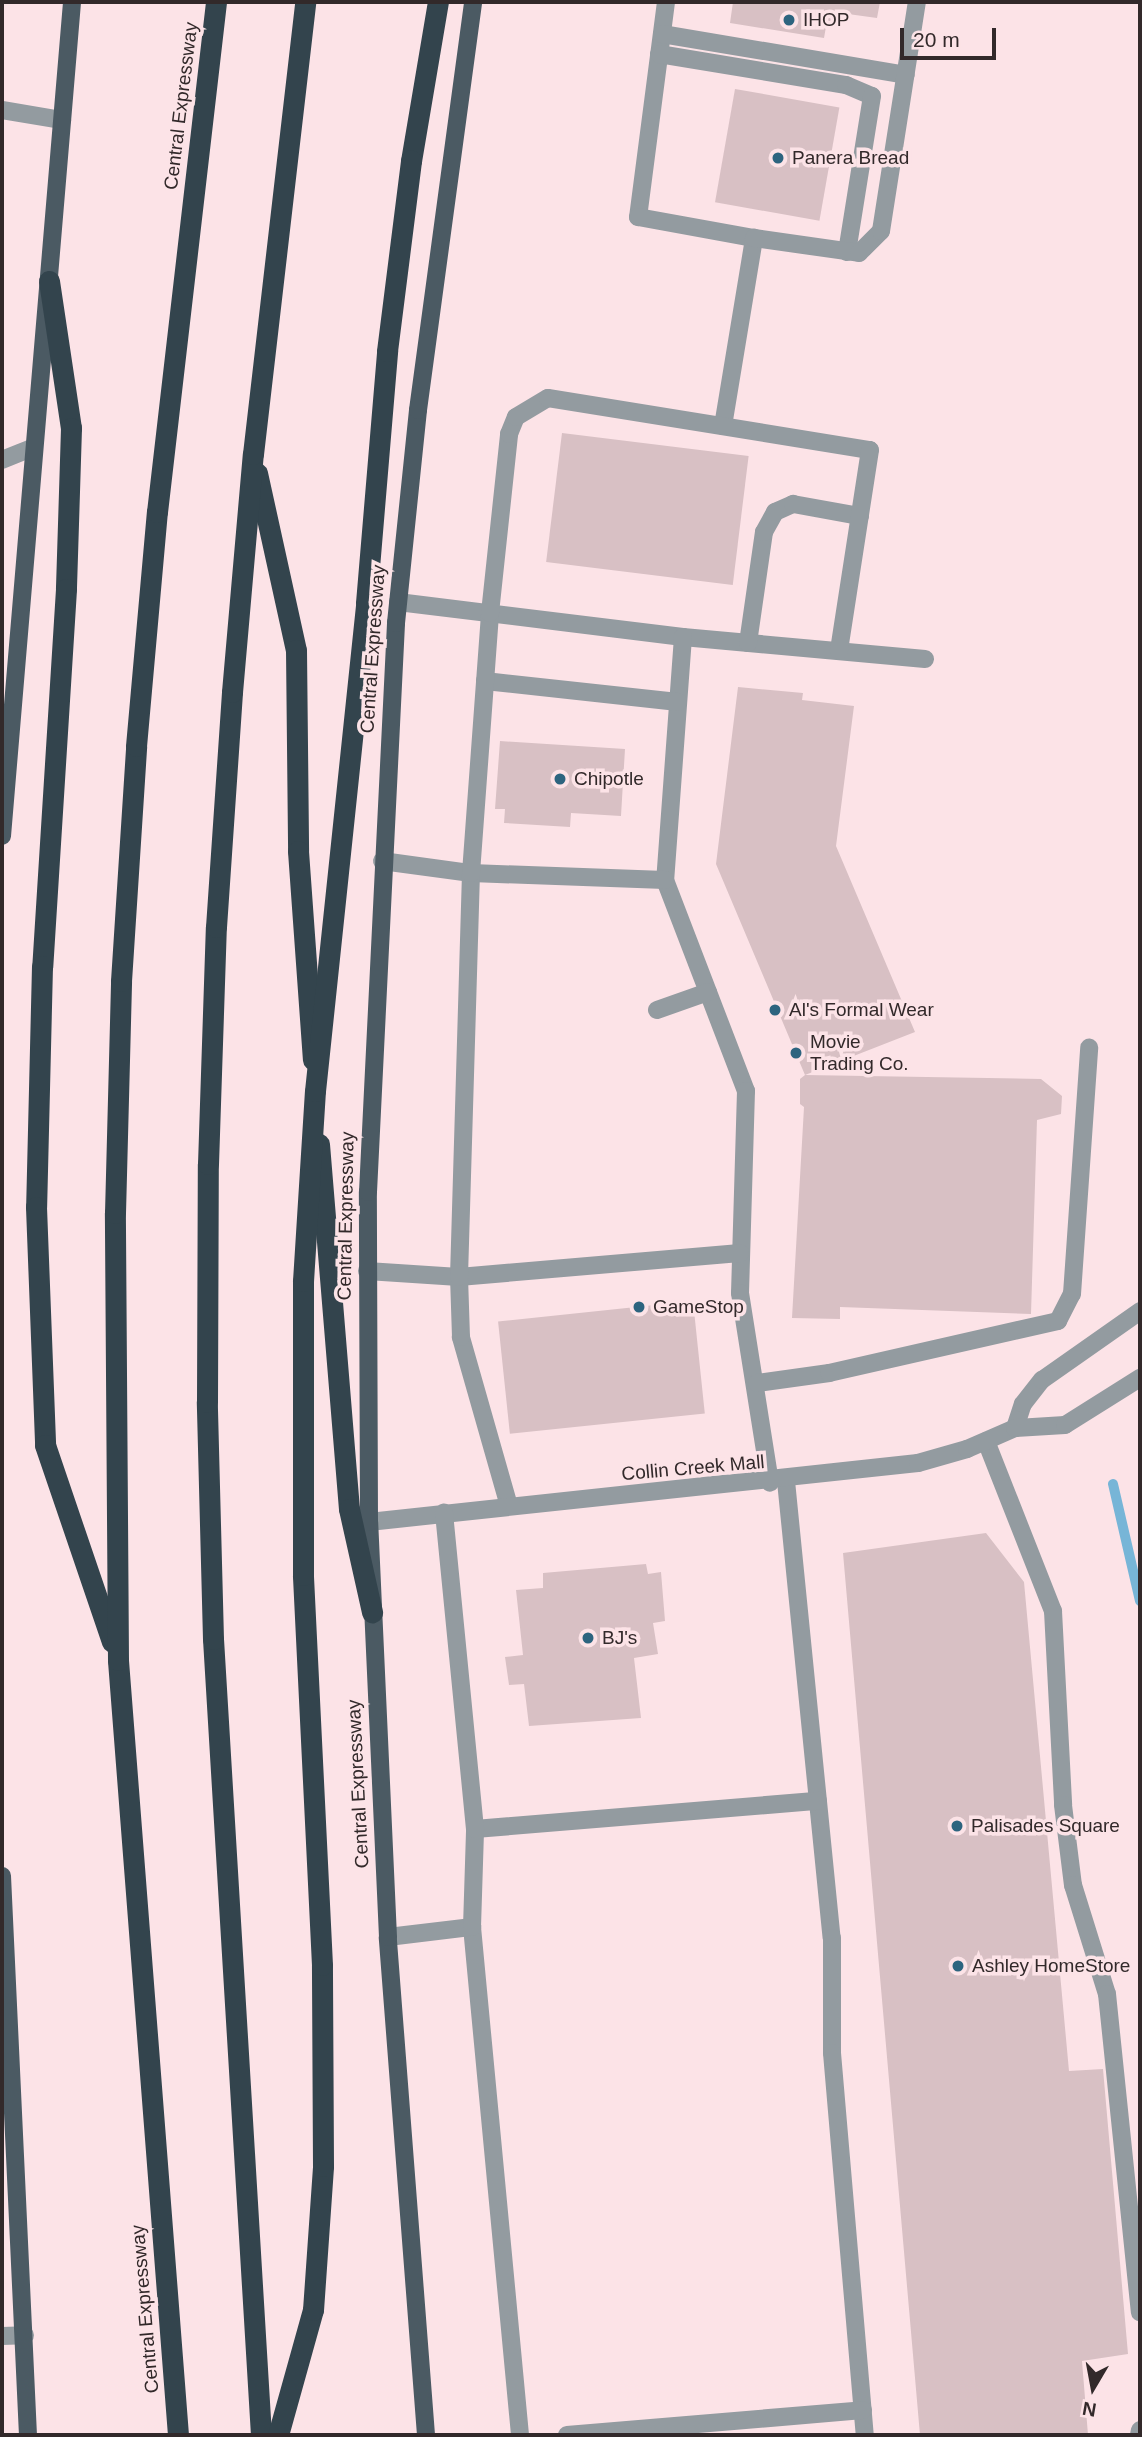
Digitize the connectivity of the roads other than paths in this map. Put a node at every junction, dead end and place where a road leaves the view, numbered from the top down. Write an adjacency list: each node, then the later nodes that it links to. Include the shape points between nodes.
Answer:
1 (72, 2): 12 (main road)
2 (216, 2): 50 (highway, Central Expressway, via 157,512 121,981 114,1333)
3 (305, 2): 18 (highway)
4 (438, 2): 66 (highway, bridge, via 411,161 387,351 315,1091 303,1281 303,1575 322,1965 323,2166 313,2309)
5 (473, 2): 21 (main road, Central Expressway, via 418,410)
6 (666, 2): 8 (lane)
7 (917, 2): 10 (lane)
8 (662, 33): 9 (lane); 10 (lane)
9 (659, 54): 13 (lane, via 638,218); 14 (lane, via 846,85 872,96)
10 (906, 75): 14 (lane, via 881,231 859,253)
11 (2, 110): 12 (lane)
12 (62, 120): 15 (main road)
13 (754, 238): 14 (lane); 16 (lane)
14 (847, 252)
15 (49, 281): 17 (main road); 50 (highway, via 71,428 66,589 42,966 36,1207 45,1445)
16 (723, 426): 20 (lane, via 870,450); 22 (lane, via 548,398 530,405 516,417 509,434)
17 (32, 448): 19 (lane); 29 (main road)
18 (253, 454): 49 (highway, via 296,650 298,851 334,1374 349,1509); 65 (highway, via 216,928 207,1402 218,1757)
19 (2, 460)
20 (860, 516): 24 (lane, via 793,504 775,512 764,532); 25 (lane)
21 (398, 603): 22 (lane); 31 (main road, Central Expressway)
22 (490, 613): 23 (lane); 27 (lane)
23 (683, 637): 24 (lane); 28 (lane)
24 (748, 643): 25 (lane)
25 (839, 651): 26 (lane)
26 (925, 659)
27 (485, 681): 28 (lane); 32 (lane)
28 (678, 702): 33 (lane)
29 (5, 742): 30 (main road)
30 (2, 836)
31 (382, 861): 32 (lane); 38 (main road, Central Expressway)
32 (471, 873): 33 (lane); 39 (lane)
33 (665, 880): 34 (lane)
34 (708, 992): 35 (lane); 37 (lane, via 746,1091)
35 (657, 1010)
36 (1089, 1048): 42 (lane, via 1072,1294 1058,1321 829,1373)
37 (740, 1254): 39 (lane); 42 (lane, via 740,1293)
38 (367, 1271): 39 (lane); 48 (main road, Central Expressway)
39 (459, 1277): 46 (lane, via 461,1337)
40 (1140, 1311): 43 (lane, via 1042,1380 1023,1405)
41 (1140, 1378): 43 (lane, Collin Creek Mall, via 1065,1425)
42 (757, 1383): 45 (lane)
43 (1014, 1428): 44 (lane, Collin Creek Mall)
44 (986, 1441): 45 (lane, Collin Creek Mall, via 919,1463); 58 (lane, via 1053,1611 1063,1805 1073,1885 1107,1994)
45 (778, 1482): 46 (lane, Collin Creek Mall); 51 (lane)
46 (509, 1506): 47 (lane, Collin Creek Mall)
47 (444, 1513): 48 (lane, Collin Creek Mall); 52 (lane)
48 (369, 1522): 49 (main road, Central Expressway)
49 (372, 1612): 55 (main road, Central Expressway)
50 (118, 1660): 64 (highway, Central Expressway)
51 (818, 1801): 52 (lane); 61 (lane, via 832,1938 832,2053)
52 (475, 1829): 54 (lane)
53 (2, 1876): 56 (main road)
54 (472, 1927): 55 (lane); 68 (lane)
55 (388, 1937): 67 (main road, Central Expressway)
56 (4, 1964): 57 (main road)
57 (9, 2198): 59 (main road)
58 (1140, 2312)
59 (25, 2334): 60 (lane); 63 (main road)
60 (2, 2336)
61 (863, 2410): 69 (lane); 70 (lane)
62 (1140, 2430): 71 (lane)
63 (28, 2435)
64 (178, 2435)
65 (261, 2435)
66 (278, 2435)
67 (426, 2435)
68 (520, 2435)
69 (567, 2435)
70 (866, 2435)
71 (1139, 2435)

